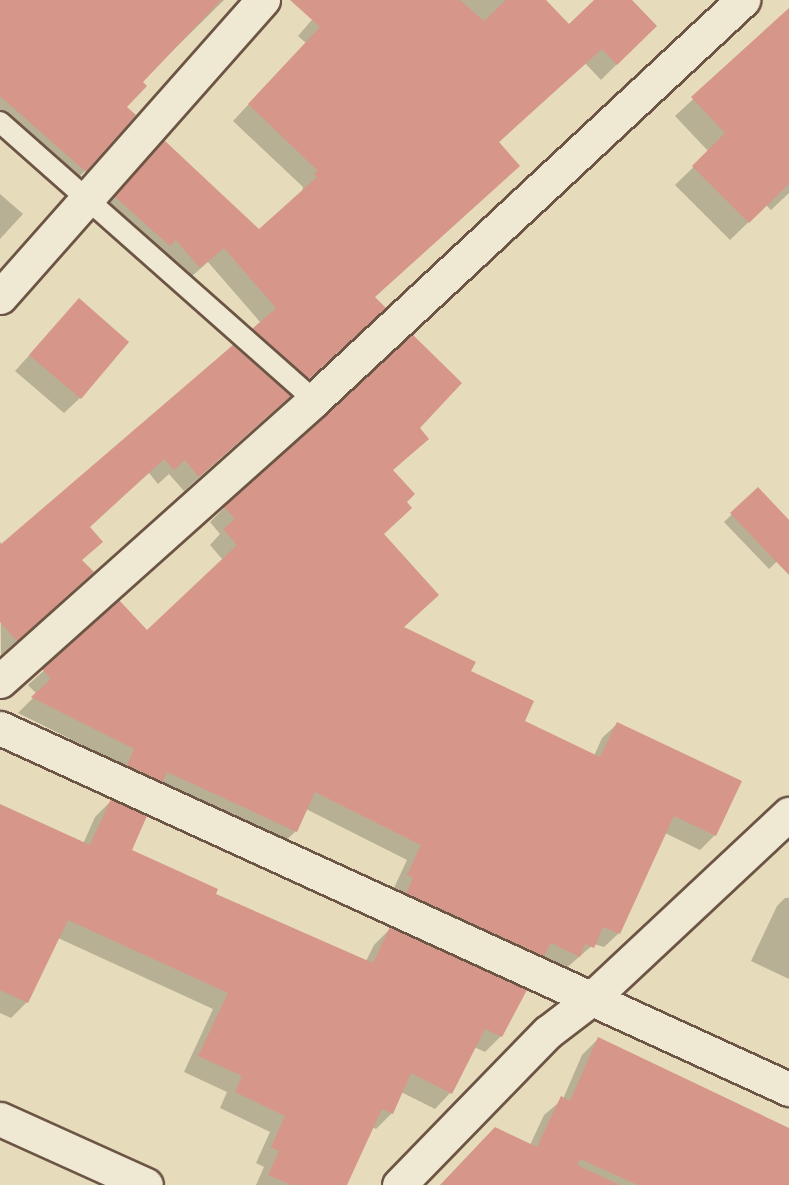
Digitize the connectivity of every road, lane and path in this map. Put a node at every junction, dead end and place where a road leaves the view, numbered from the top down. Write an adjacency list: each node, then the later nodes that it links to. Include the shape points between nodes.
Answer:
1 (263, 0): 4 (street)
2 (742, 0): 6 (street)
3 (0, 122): 4 (lane)
4 (87, 199): 5 (street); 6 (lane)
5 (0, 297)
6 (314, 400): 7 (street)
7 (0, 681)
8 (0, 728): 10 (street)
9 (789, 814): 10 (street)
10 (591, 999): 11 (street); 14 (street, via 548,1032)
11 (789, 1089)
12 (0, 1119): 13 (street)
13 (146, 1185)
14 (399, 1185)

